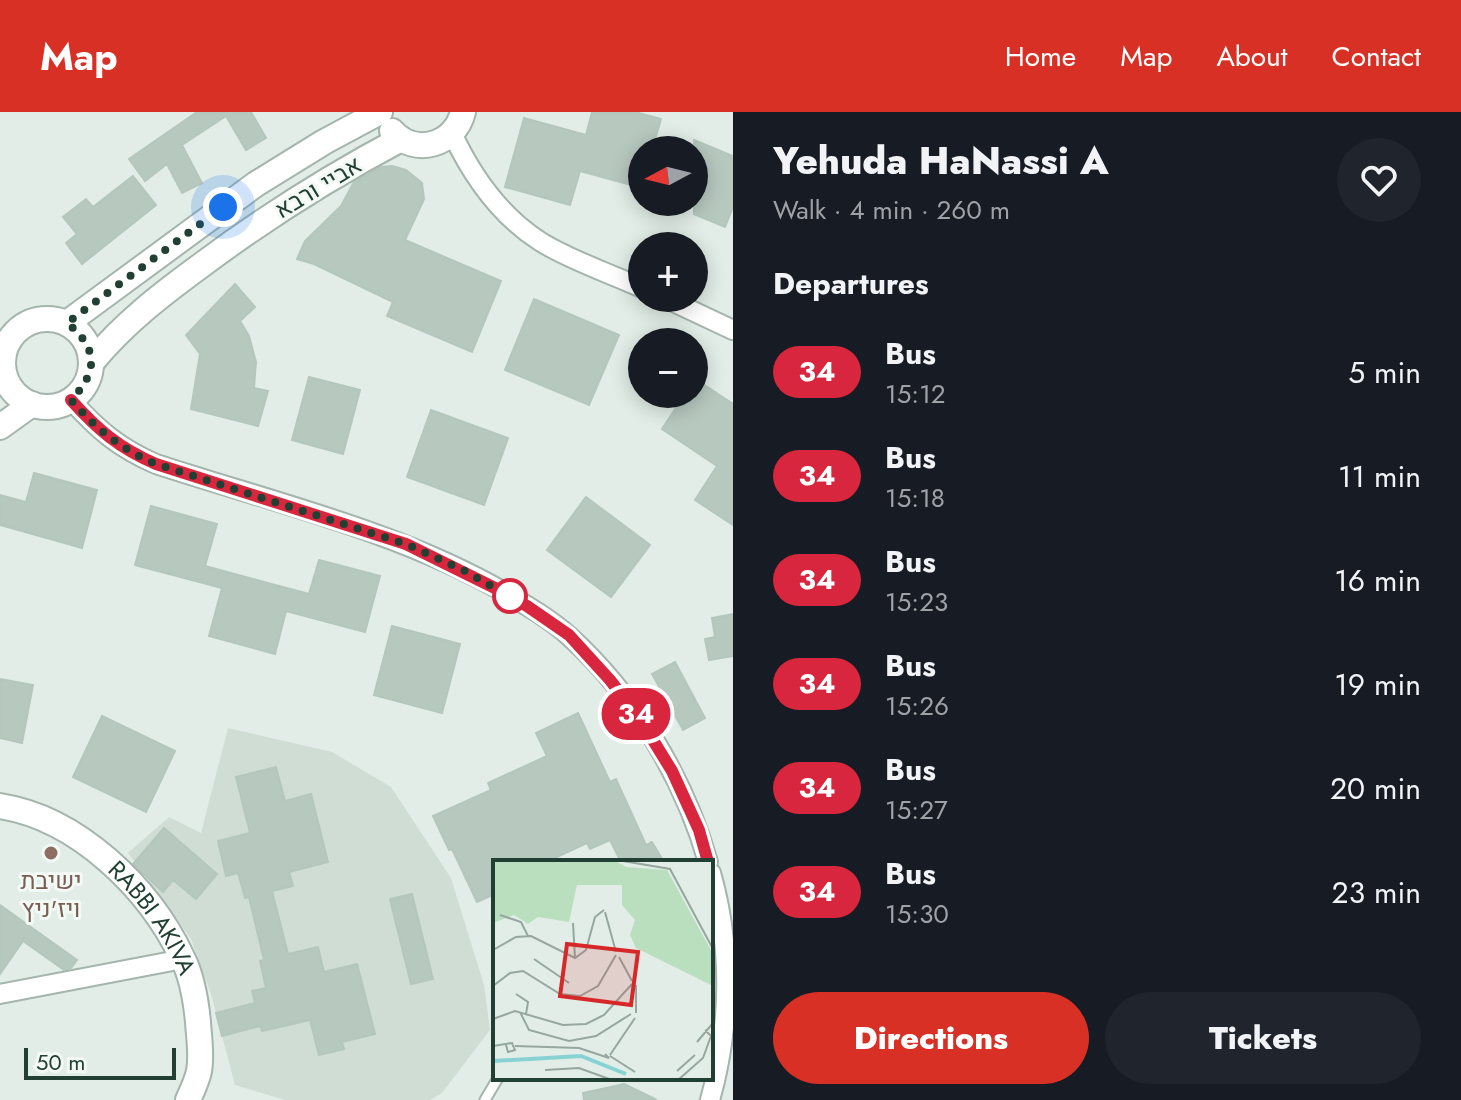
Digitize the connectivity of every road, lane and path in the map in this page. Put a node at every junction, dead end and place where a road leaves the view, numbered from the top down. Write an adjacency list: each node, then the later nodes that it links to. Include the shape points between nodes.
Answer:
1 (382, 112): 3 (street); 6 (street, אביי ורבא, via 256,184)
2 (462, 118): 3 (street, via 442,142 413,145); 4 (street, via 480,184 501,210 541,242)
3 (401, 139): 8 (street, אביי ורבא, via 274,212 137,314)
4 (628, 282)
5 (695, 312): 7 (street)
6 (67, 323): 8 (street, via 82,335); 9 (street, via 43,318 23,325 8,342)
7 (733, 330)
8 (92, 362): 10 (street, via 85,385)
9 (2, 372): 11 (street, via 15,393)
10 (71, 400): 11 (street, via 58,406); 14 (street, via 127,452 406,544 495,588 569,635 640,719 672,771)
11 (32, 404): 12 (street)
12 (0, 427)
13 (0, 806): 16 (street, RABBI AKIVA, via 53,822 97,853 139,891)
14 (707, 860)
15 (713, 883): 21 (street, via 725,945 727,1014)
16 (183, 959): 17 (street); 19 (street, RABBI AKIVA, via 200,1041 199,1070)
17 (0, 994)
18 (497, 1080): 20 (lane)
19 (188, 1100)
20 (485, 1100)
21 (710, 1100)

